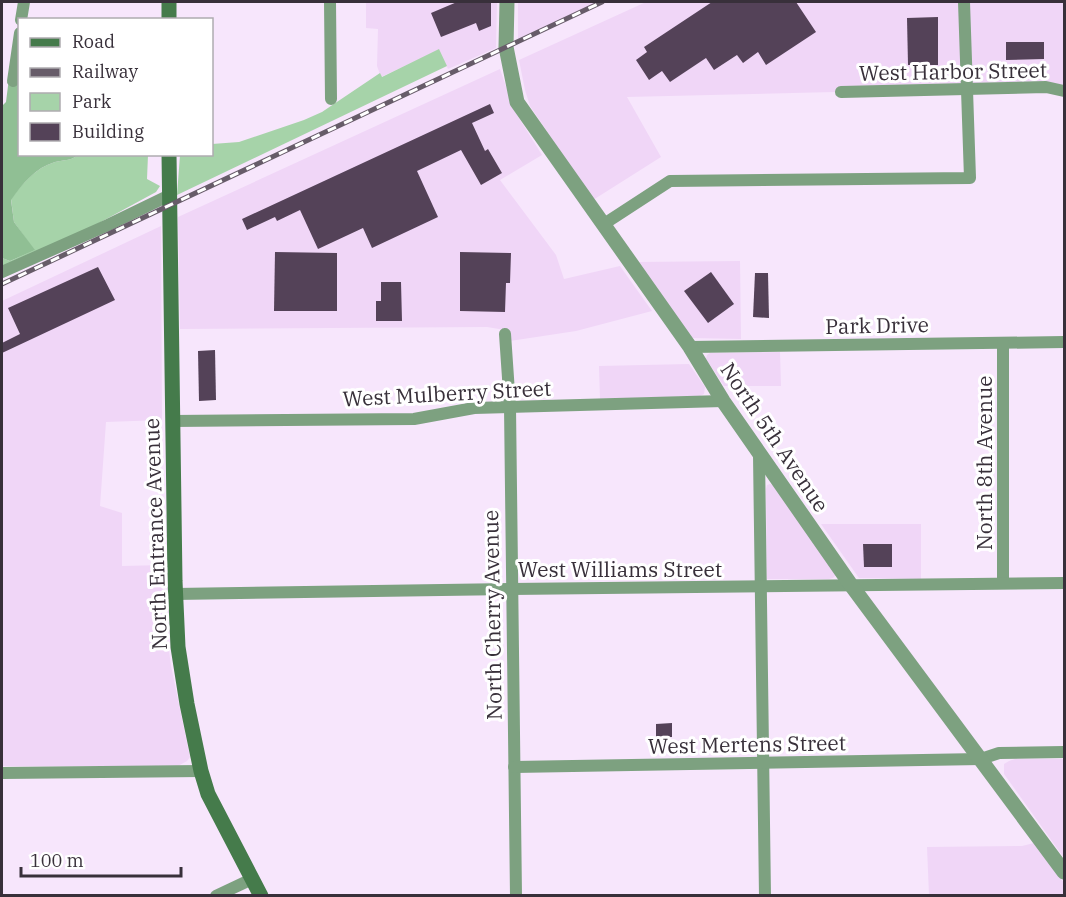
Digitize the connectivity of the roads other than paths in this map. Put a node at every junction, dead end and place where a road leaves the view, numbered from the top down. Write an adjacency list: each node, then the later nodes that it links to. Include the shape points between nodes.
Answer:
1 (24, 2): 6 (street)
2 (169, 2): 7 (main road)
3 (330, 2): 13 (street)
4 (507, 2): 16 (street, North 5th Avenue, via 506,47 517,102)
5 (964, 2): 10 (street)
6 (21, 18)
7 (169, 18)
8 (18, 47): 9 (street)
9 (13, 81)
10 (967, 89): 11 (street, West Harbor Street, via 1046,87); 12 (street, West Harbor Street); 16 (street, via 970,178 670,181)
11 (1065, 91)
12 (841, 92)
13 (331, 99)
14 (169, 156): 15 (main road, North Entrance Avenue)
15 (170, 195): 17 (street); 24 (main road, North Entrance Avenue)
16 (604, 224): 21 (street, North 5th Avenue)
17 (2, 272)
18 (505, 334): 23 (street, North Cherry Avenue)
19 (1065, 342): 20 (street, Park Drive)
20 (1003, 343): 21 (street, Park Drive); 26 (street, North 8th Avenue)
21 (690, 347): 22 (street, North 5th Avenue)
22 (723, 401): 23 (street, West Mulberry Street); 25 (street, North 5th Avenue)
23 (510, 407): 24 (street, West Mulberry Street, via 474,408 414,419); 30 (street, North Cherry Avenue)
24 (173, 421): 31 (main road, North Entrance Avenue)
25 (759, 455): 28 (street, North 5th Avenue); 29 (street)
26 (1003, 583): 27 (street, West Williams Street); 28 (street, West Williams Street)
27 (1065, 583)
28 (851, 585): 29 (street, West Williams Street); 33 (street, North 5th Avenue)
29 (760, 588): 30 (street, West Williams Street); 34 (street)
30 (511, 589): 31 (street, West Williams Street); 35 (street, North Cherry Avenue)
31 (175, 594): 36 (main road, North Entrance Avenue, via 178,647)
32 (1065, 752): 33 (street, West Mertens Street, via 999,753)
33 (981, 759): 34 (street, West Mertens Street); 38 (street, North 5th Avenue)
34 (762, 764): 35 (street, West Mertens Street); 43 (street)
35 (514, 767): 42 (street, North Cherry Avenue)
36 (201, 771): 37 (street); 39 (main road, North Entrance Avenue, via 208,794)
37 (2, 772)
38 (1065, 872)
39 (252, 879): 40 (street); 41 (main road, North Entrance Avenue)
40 (216, 896)
41 (261, 896)
42 (516, 896)
43 (765, 896)

